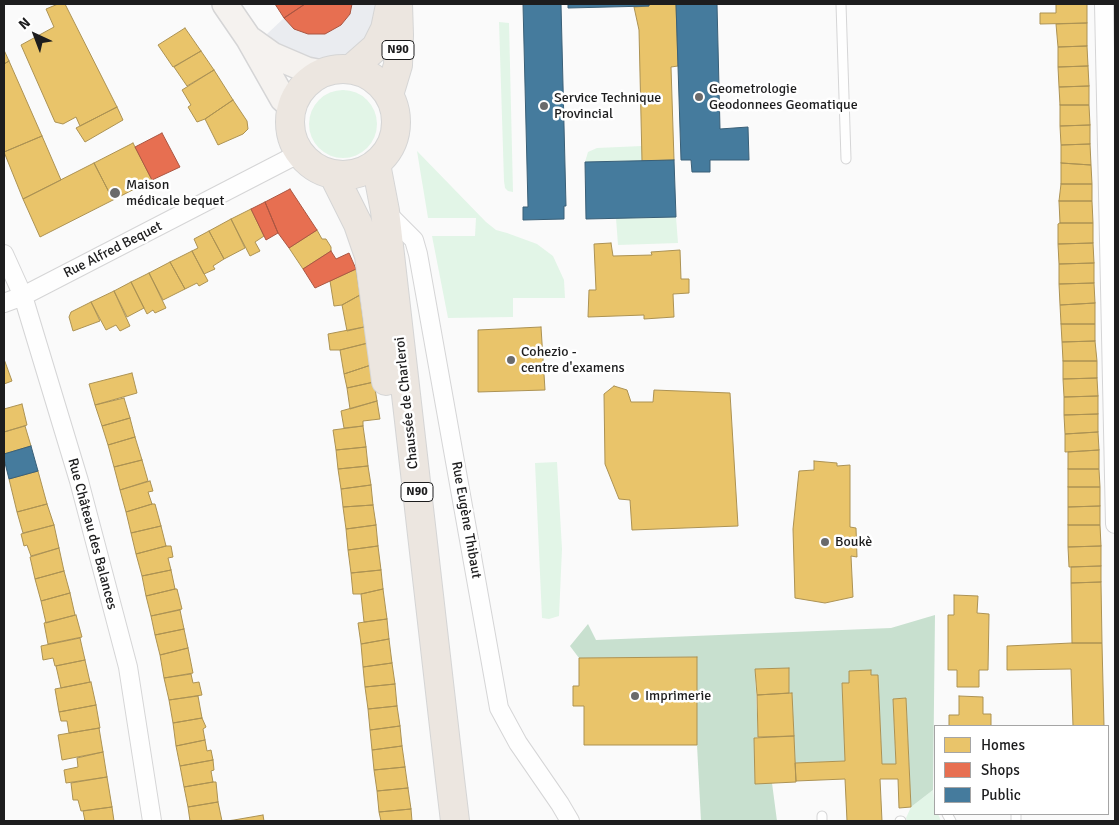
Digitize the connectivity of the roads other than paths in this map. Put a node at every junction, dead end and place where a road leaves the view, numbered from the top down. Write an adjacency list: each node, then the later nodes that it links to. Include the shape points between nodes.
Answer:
1 (225, 4): 6 (main road)
2 (390, 4): 7 (main road, N90, via 385,29 376,47)
3 (398, 4): 9 (main road, N90, via 398,65)
4 (841, 4): 12 (lane)
5 (1104, 4): 19 (street)
6 (249, 39): 8 (main road, via 272,54 307,70); 10 (main road, via 283,99)
7 (351, 69): 8 (main road); 9 (main road, via 379,82)
8 (322, 73): 10 (main road, via 309,81)
9 (389, 95): 13 (main road, via 394,105 396,127 386,154)
10 (292, 107): 11 (main road, via 290,123)
11 (300, 153): 14 (main road, via 313,166); 17 (street, Rue Alfred Bequet)
12 (846, 159)
13 (376, 164): 14 (main road, via 355,173); 15 (main road, Chaussée de Charleroi / N90)
14 (333, 174): 21 (main road, Chaussée de Charleroi / N90, via 358,224 374,290)
15 (385, 211): 22 (main road, Chaussée de Charleroi / N90); 23 (street, Rue Eugène Thibaut, via 414,240 418,254 499,708 518,743)
16 (4, 254): 17 (street, Rue Château des Balances)
17 (23, 296): 18 (street, Rue Alfred Bequet); 20 (street, Rue Château des Balances, via 79,481 128,668)
18 (4, 303)
19 (1115, 524)
20 (152, 821)
21 (442, 821)
22 (455, 821)
23 (570, 821)

